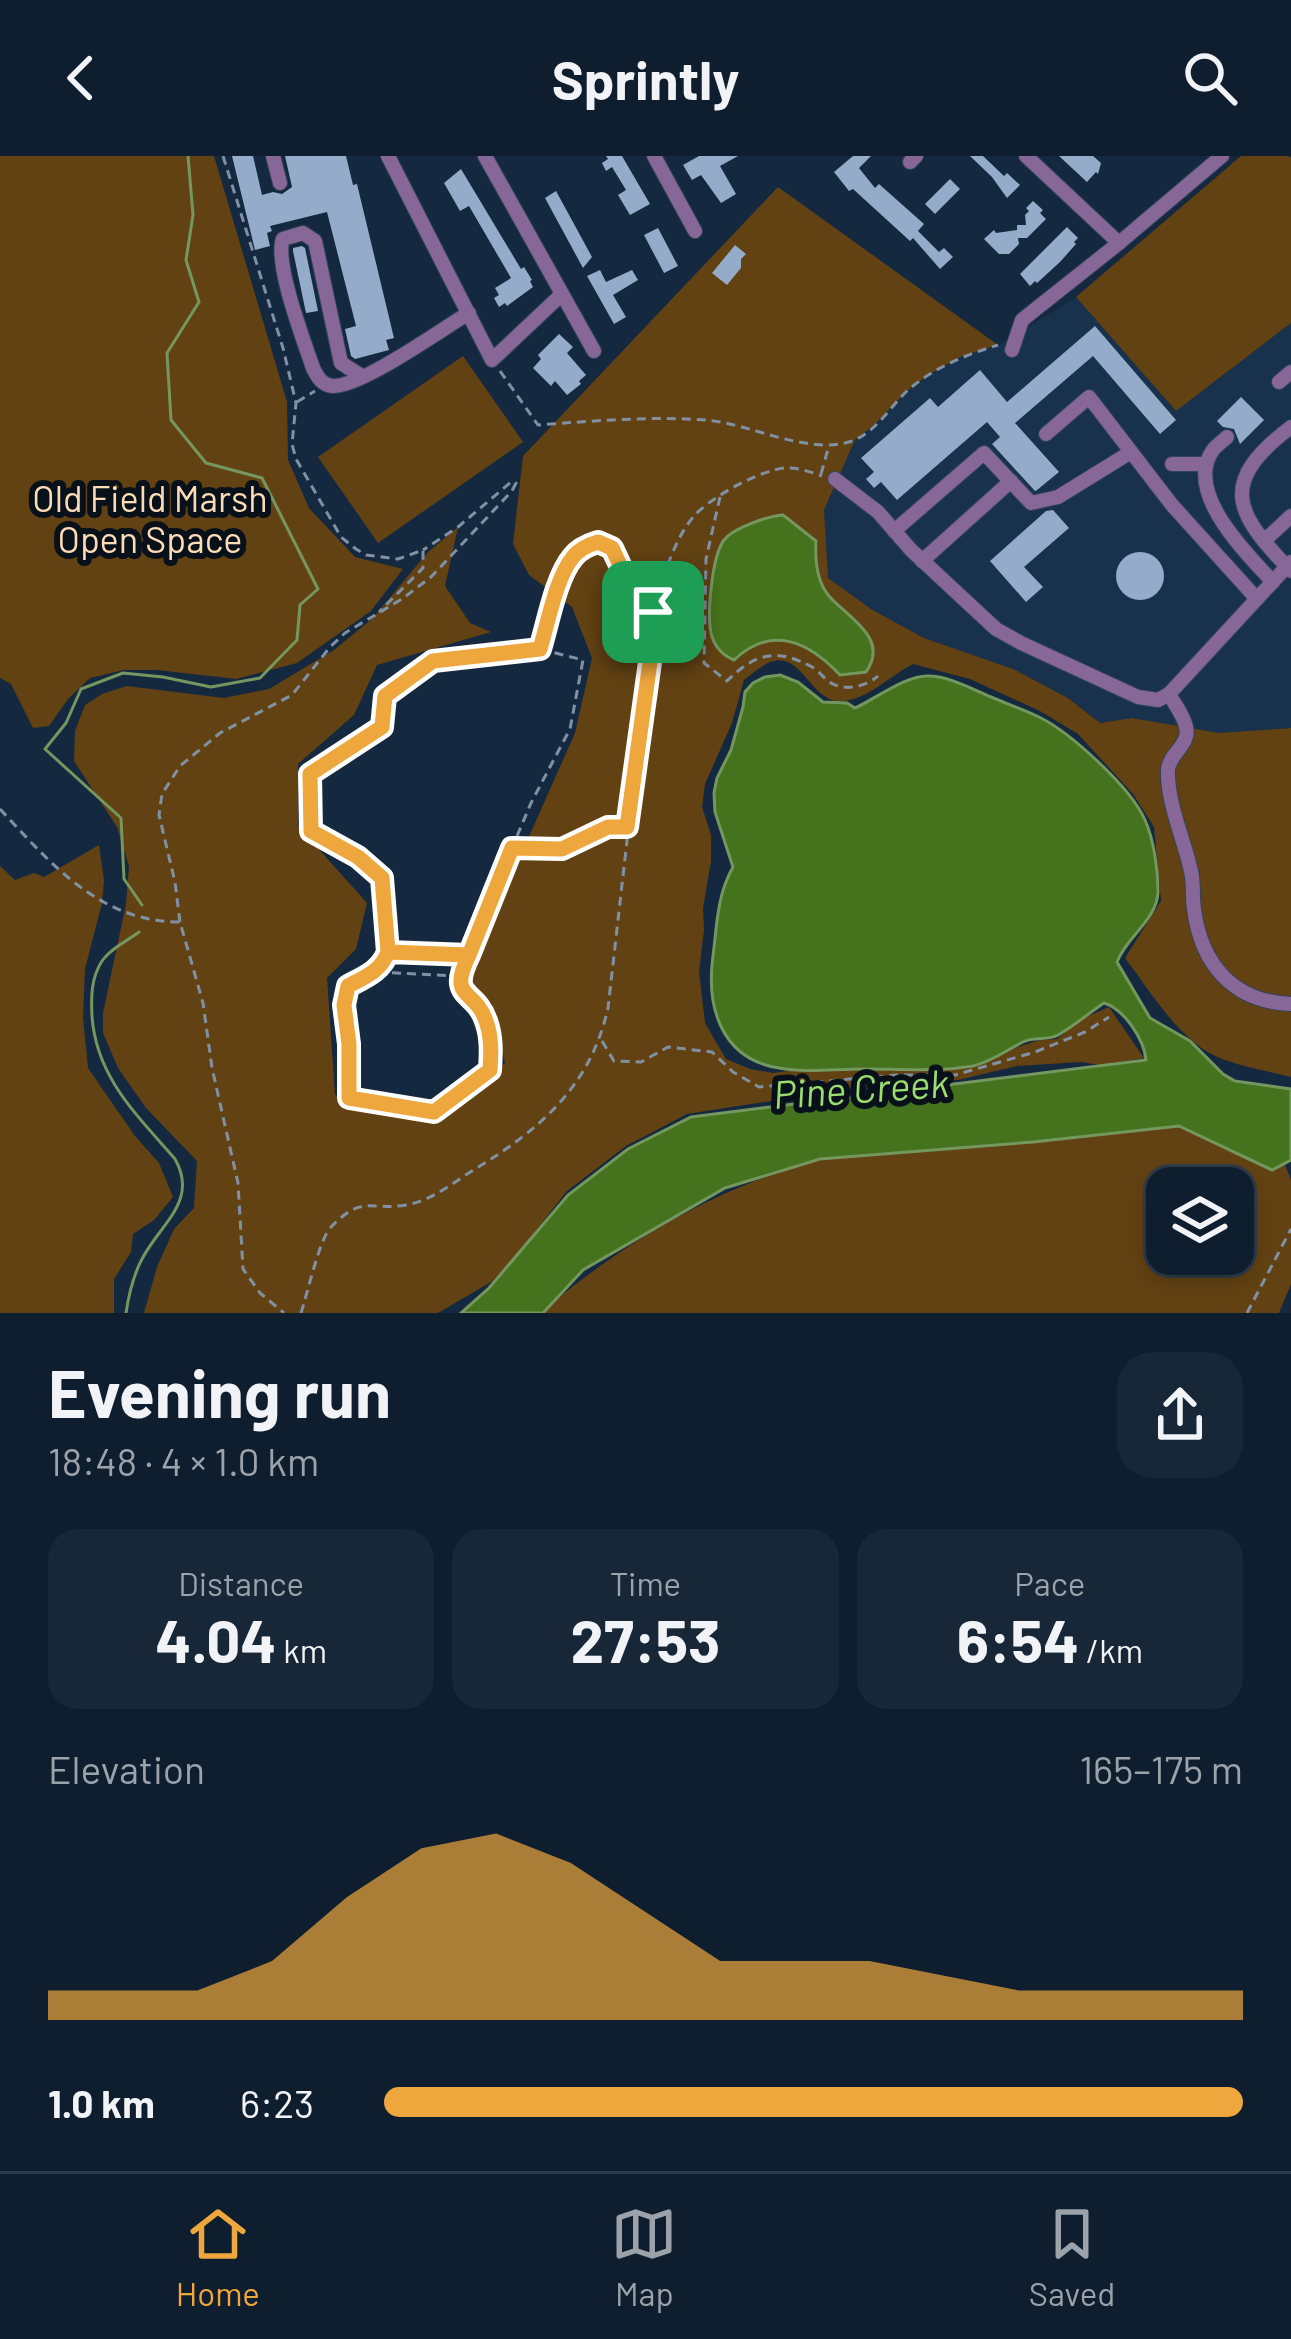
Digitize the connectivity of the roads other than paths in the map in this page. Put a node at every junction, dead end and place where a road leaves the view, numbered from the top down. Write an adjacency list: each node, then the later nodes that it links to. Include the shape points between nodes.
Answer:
1 (273, 156): 7 (street)
2 (388, 156): 11 (street)
3 (485, 156): 10 (street)
4 (1026, 156): 9 (street)
5 (657, 157): 8 (street)
6 (1215, 158): 9 (street)
7 (280, 183)
8 (694, 231)
9 (1120, 243): 12 (street, via 1022,320)
10 (562, 294): 11 (street, via 492,360); 13 (street)
11 (469, 313): 14 (street)
12 (1012, 350)
13 (594, 351)
14 (363, 377): 14 (street, via 341,363 315,241 290,235 279,248 283,269 318,379 337,386)
15 (1291, 428): 23 (street, via 1256,458)
16 (1046, 434): 18 (street, via 1089,398)
17 (1227, 436): 20 (street)
18 (1131, 452): 22 (street, via 1058,497 1031,503); 31 (street)
19 (1172, 464): 20 (street)
20 (1206, 464): 24 (street)
21 (828, 478): 26 (street)
22 (1011, 482): 26 (street, via 984,453); 28 (street)
23 (1242, 489): 24 (street); 27 (street, via 1244,510)
24 (1211, 500): 30 (street, via 1227,532)
25 (1291, 516): 27 (street)
26 (894, 531): 28 (street)
27 (1264, 542): 29 (street)
28 (922, 561): 32 (street, via 1021,644 1138,697)
29 (1290, 567): 30 (street)
30 (1273, 582): 31 (street)
31 (1257, 599): 32 (street)
32 (1169, 694): 33 (street, via 1186,737 1168,766 1171,794 1205,952 1220,975 1253,997)
33 (1291, 1004)

